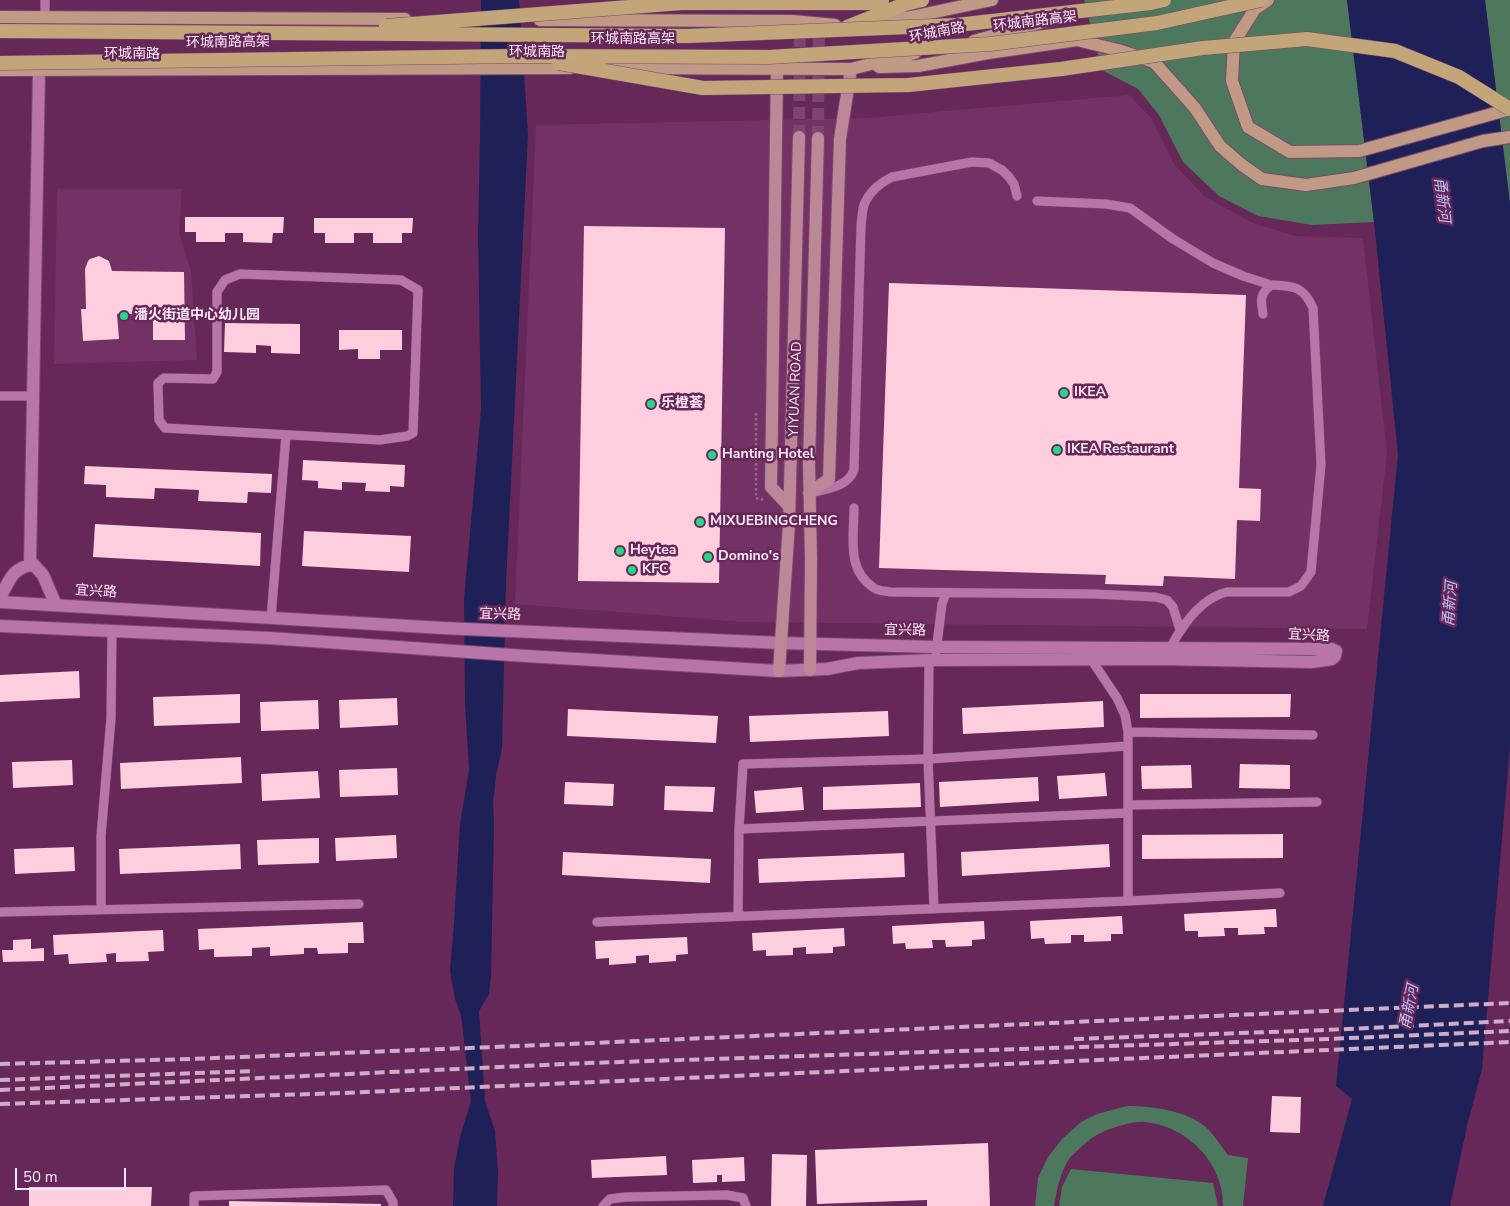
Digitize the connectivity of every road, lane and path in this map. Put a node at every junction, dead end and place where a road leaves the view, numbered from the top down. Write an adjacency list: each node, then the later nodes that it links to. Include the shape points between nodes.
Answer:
1 (45, 0): 12 (lane)
2 (819, 0): 10 (main road)
3 (882, 0): 15 (highway, bridge, via 870,3 681,2)
4 (922, 0): 13 (highway)
5 (992, 0): 13 (main road, 环城南路)
6 (1126, 0): 19 (main road, 环城南路, via 978,40)
7 (1164, 0): 15 (highway, 环城南路高架, bridge, via 957,25 708,36)
8 (1261, 0): 16 (highway, 环城南路高架, bridge, via 1157,23 990,44 769,57)
9 (1268, 0): 22 (main road, via 1255,9 1234,42 1232,80 1248,126 1290,152 1359,151)
10 (819, 14)
11 (0, 17): 12 (main road, 环城南路)
12 (45, 17): 13 (main road, 环城南路, via 782,21)
13 (847, 27)
14 (0, 31): 15 (highway, 环城南路高架, bridge)
15 (293, 33)
16 (519, 56): 17 (highway, 环城南路高架, bridge); 22 (highway, bridge, via 703,88 908,85 1061,69 1204,48 1307,39 1395,52 1458,77)
17 (0, 63)
18 (777, 68): 19 (main road, 环城南路); 21 (main road, 环城南路); 34 (main road, YIYUAN ROAD, via 771,487)
19 (850, 69): 24 (main road, via 918,66 1076,40 1118,50 1154,62 1195,108 1220,146 1242,165 1262,178 1306,185 1354,178 1483,141); 33 (main road, via 840,139 829,479)
20 (0, 70): 21 (main road, 环城南路)
21 (39, 70): 31 (street)
22 (1510, 109)
23 (799, 137): 34 (main road, YIYUAN ROAD)
24 (1510, 137)
25 (818, 138): 33 (main road, YIYUAN ROAD)
26 (1017, 196): 33 (lane, via 1014,184 1002,170 990,163 972,162 892,178 872,192 864,205 861,225 854,470 843,484)
27 (1037, 201): 28 (lane, via 1130,208 1213,263)
28 (1271, 285): 29 (lane, via 1263,292); 43 (lane, via 1291,286 1307,295 1312,308 1321,465 1311,572 1301,586 1289,592 1227,592 1217,595 1198,608)
29 (1263, 314)
30 (0, 396): 31 (lane)
31 (33, 396): 36 (street)
32 (286, 435): 32 (lane, via 165,428 159,420 158,383 164,378 213,379 217,372 217,292 225,280 240,274 401,280 418,290 413,433 380,440); 41 (lane)
33 (810, 493): 46 (main road, YIYUAN ROAD)
34 (789, 506): 45 (main road, YIYUAN ROAD)
35 (854, 508): 37 (lane, via 854,558 864,578 876,589 890,592)
36 (30, 565): 38 (street, via 24,565 11,575); 40 (street, via 43,575)
37 (946, 593): 43 (lane, via 1155,597 1167,600 1173,607); 47 (lane)
38 (0, 598)
39 (0, 602): 40 (street, 宜兴路)
40 (56, 605): 41 (street, 宜兴路)
41 (271, 618): 45 (street, 宜兴路)
42 (0, 626): 44 (street, 宜兴路)
43 (1180, 630): 48 (lane)
44 (112, 631): 53 (street, 宜兴路); 65 (lane, via 111,718 101,836)
45 (781, 643): 46 (street, 宜兴路); 53 (main road, YIYUAN ROAD)
46 (810, 644): 47 (street, 宜兴路); 52 (main road, YIYUAN ROAD)
47 (937, 647): 48 (street, 宜兴路); 51 (lane)
48 (1171, 648): 50 (lane); 50 (street, 宜兴路, via 1336,651 1332,659 1312,662)
49 (1091, 659): 50 (street, 宜兴路); 51 (street, 宜兴路); 54 (lane, via 1117,698)
50 (1163, 659)
51 (932, 660): 52 (street, 宜兴路, via 858,663); 57 (lane)
52 (810, 670): 53 (street, 宜兴路)
53 (778, 671)
54 (1128, 732): 55 (lane); 56 (lane)
55 (1313, 735)
56 (1128, 746): 57 (lane); 59 (lane)
57 (928, 758): 60 (lane); 61 (lane, via 743,764)
58 (1318, 802): 59 (lane)
59 (1128, 809): 60 (lane); 63 (lane)
60 (931, 821): 61 (lane); 66 (lane)
61 (739, 829): 68 (lane)
62 (1280, 893): 63 (lane)
63 (1128, 901): 66 (lane)
64 (359, 904): 65 (lane)
65 (101, 908): 67 (lane)
66 (934, 909): 68 (lane)
67 (0, 912)
68 (738, 916): 69 (lane)
69 (597, 922)
70 (194, 1206): 71 (lane, via 194,1196 386,1190)
71 (393, 1206)
72 (603, 1206): 73 (lane, via 610,1199 626,1197 727,1195 743,1198)
73 (746, 1206)

